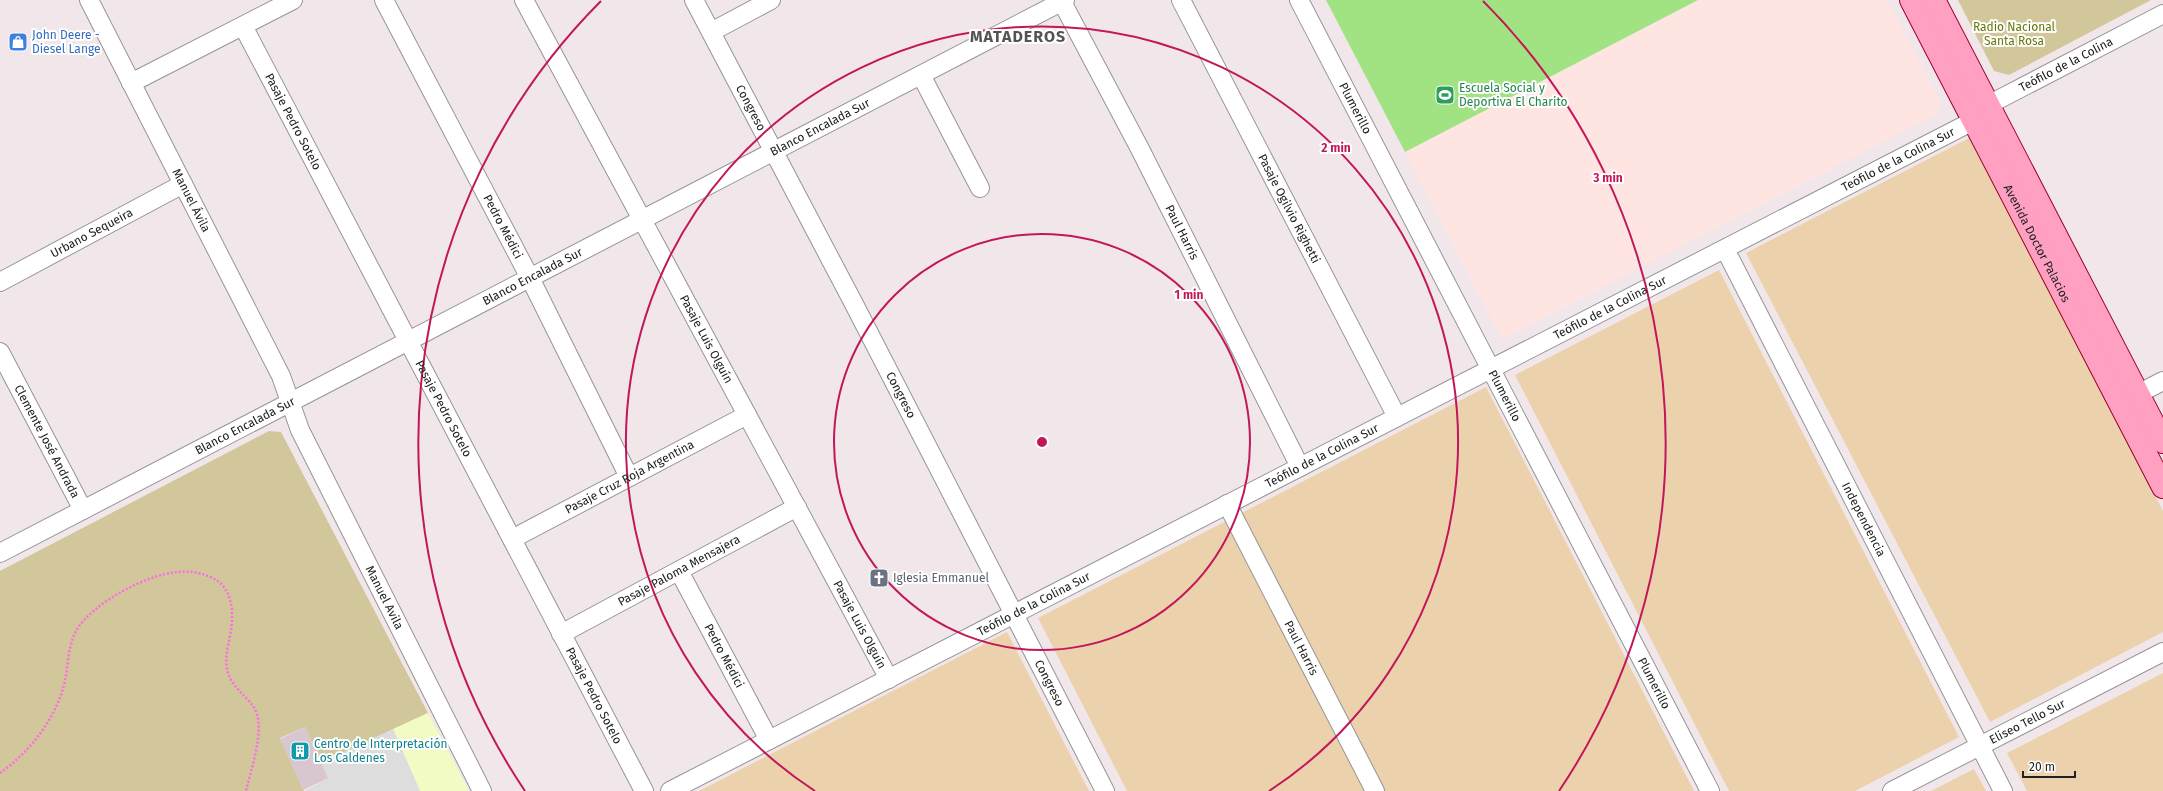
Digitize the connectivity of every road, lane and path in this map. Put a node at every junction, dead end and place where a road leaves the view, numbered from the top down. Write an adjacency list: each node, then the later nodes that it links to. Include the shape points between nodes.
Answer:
1 (88, 0): 16 (street, Manuel Ávila)
2 (293, 0): 13 (street)
3 (384, 0): 24 (street, Pedro Médici)
4 (524, 0): 22 (street, Pasaje Luis Olguín)
5 (694, 0): 14 (street, Congreso)
6 (771, 0): 14 (street)
7 (1063, 0): 15 (street, Blanco Encalada Sur); 35 (street, Paul Harris)
8 (1181, 0): 33 (street, Pasaje Ogilvio Righetti)
9 (1299, 0): 28 (street, Plumerillo)
10 (1911, 0): 18 (main road, Avenida Doctor Palacios)
11 (1934, 0): 17 (main road, Avenida Doctor Palacios)
12 (2163, 14): 17 (street, Teófilo de la Colina)
13 (242, 26): 16 (street); 26 (street, Pasaje Pedro Sotelo)
14 (711, 32): 19 (street, Congreso)
15 (921, 75): 19 (street, Blanco Encalada Sur); 21 (street)
16 (131, 83): 20 (street, Manuel Ávila)
17 (1988, 105): 18 (street, Teófilo de la Colina); 30 (main road, Avenida Doctor Palacios)
18 (1974, 121): 23 (street, Teófilo de la Colina Sur); 30 (main road, Avenida Doctor Palacios)
19 (774, 151): 22 (street, Blanco Encalada Sur); 44 (street, Congreso)
20 (183, 184): 25 (street, Urbano Sequeira); 31 (street, Manuel Ávila, via 281,376)
21 (980, 188)
22 (642, 219): 24 (street, Blanco Encalada Sur); 32 (street, Pasaje Luis Olguín)
23 (1725, 249): 28 (street, Teófilo de la Colina Sur); 49 (street, Independencia)
24 (530, 278): 26 (street, Blanco Encalada Sur); 36 (street, Pedro Médici)
25 (0, 282)
26 (408, 341): 31 (street, Blanco Encalada Sur); 41 (street, Pasaje Pedro Sotelo)
27 (0, 352): 40 (street, Clemente José Andrada)
28 (1491, 369): 33 (street, Teófilo de la Colina Sur); 57 (street, Plumerillo)
29 (2163, 381): 30 (street)
30 (2129, 399): 34 (main road, Avenida Doctor Palacios); 37 (main road, Avenida Doctor Palacios)
31 (290, 402): 40 (street, Blanco Encalada Sur); 52 (street, Manuel Avila, via 300,430)
32 (747, 415): 36 (street, Pasaje Cruz Roja Argentina); 39 (street, Pasaje Luis Olguín)
33 (1397, 417): 35 (street, Teófilo de la Colina Sur)
34 (2163, 442)
35 (1300, 467): 38 (street, Teófilo de la Colina Sur)
36 (630, 477): 41 (street, Pasaje Cruz Roja Argentina)
37 (2163, 486)
38 (1227, 504): 44 (street, Teófilo de la Colina Sur); 56 (street, Paul Harris)
39 (797, 507): 43 (street, Pasaje Paloma Mensajera); 47 (street, Pasaje Luis Olguín)
40 (83, 510): 42 (street, Blanco Encalada Sur)
41 (512, 539): 45 (street, Pasaje Pedro Sotelo)
42 (0, 553)
43 (679, 571): 45 (street, Pasaje Paloma Mensajera); 48 (street, Pedro Médici)
44 (1014, 614): 47 (street, Teófilo de la Colina Sur); 55 (street, Congreso)
45 (561, 634): 53 (street, Pasaje Pedro Sotelo)
46 (2163, 652): 49 (street, Eliseo Tello Sur)
47 (889, 678): 48 (street, Teófilo de la Colina Sur)
48 (769, 740): 54 (street, Teófilo de la Colina Sur)
49 (1980, 746): 58 (street, Eliseo Tello Sur); 59 (street, Independencia)
50 (0, 773): 51 (path, via 22,754 50,718 62,693 71,642 84,620 103,604 150,579 191,571 221,583 231,600 232,619 226,664 234,686 254,708 259,725)
51 (246, 791)
52 (482, 791)
53 (644, 791)
54 (670, 791)
55 (1105, 791)
56 (1376, 791)
57 (1710, 791)
58 (1892, 791)
59 (2003, 791)

